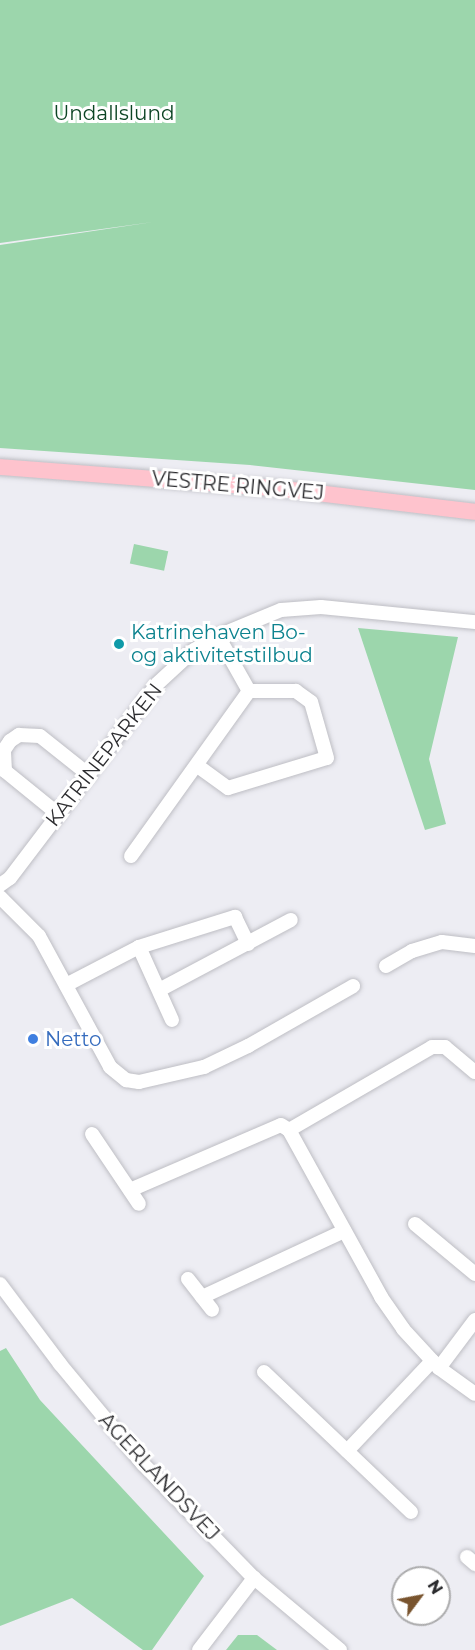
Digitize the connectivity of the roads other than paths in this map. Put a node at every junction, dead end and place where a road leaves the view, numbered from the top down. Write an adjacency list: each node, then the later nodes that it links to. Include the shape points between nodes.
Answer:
1 (0, 467): 2 (main road, VESTRE RINGVEJ, via 283,489)
2 (475, 512)
3 (475, 622): 4 (street, KATRINEPARKEN, via 321,607 281,610)
4 (218, 636): 5 (street); 7 (street, KATRINEPARKEN, via 194,650 157,684)
5 (249, 691): 6 (street, via 201,754); 6 (street, via 296,691 310,702 327,758 228,788)
6 (199, 767): 9 (street)
7 (89, 775): 8 (street, KATRINEPARKEN); 8 (street, via 40,736 29,733 10,741 3,750 4,771)
8 (58, 814): 10 (street, KATRINEPARKEN, via 10,878)
9 (131, 856)
10 (0, 885)
11 (0, 897): 17 (street, via 39,936)
12 (291, 920): 13 (street)
13 (248, 944): 14 (street, via 235,917); 19 (street)
14 (139, 946): 17 (street); 19 (street)
15 (475, 946): 16 (street, via 442,942 412,951)
16 (386, 966)
17 (66, 985): 18 (street, via 110,1067 126,1080 139,1082 204,1067)
18 (353, 986)
19 (161, 989): 20 (street)
20 (172, 1020)
21 (475, 1072): 22 (street, via 445,1047 432,1047)
22 (289, 1130): 24 (street, via 282,1125); 27 (street)
23 (92, 1134): 24 (street)
24 (130, 1190): 25 (street)
25 (139, 1204)
26 (415, 1224): 28 (street)
27 (344, 1231): 31 (street); 34 (street, via 381,1297)
28 (475, 1274)
29 (188, 1279): 31 (street)
30 (0, 1284): 39 (street, AGERLANDSVEJ, via 143,1464)
31 (202, 1297): 32 (street)
32 (212, 1310)
33 (475, 1320): 34 (street)
34 (436, 1365): 36 (street); 37 (street)
35 (264, 1372): 37 (street)
36 (475, 1394)
37 (347, 1451): 38 (street)
38 (411, 1512)
39 (254, 1578): 40 (street); 41 (street, AGERLANDSVEJ)
40 (199, 1650)
41 (340, 1650)

